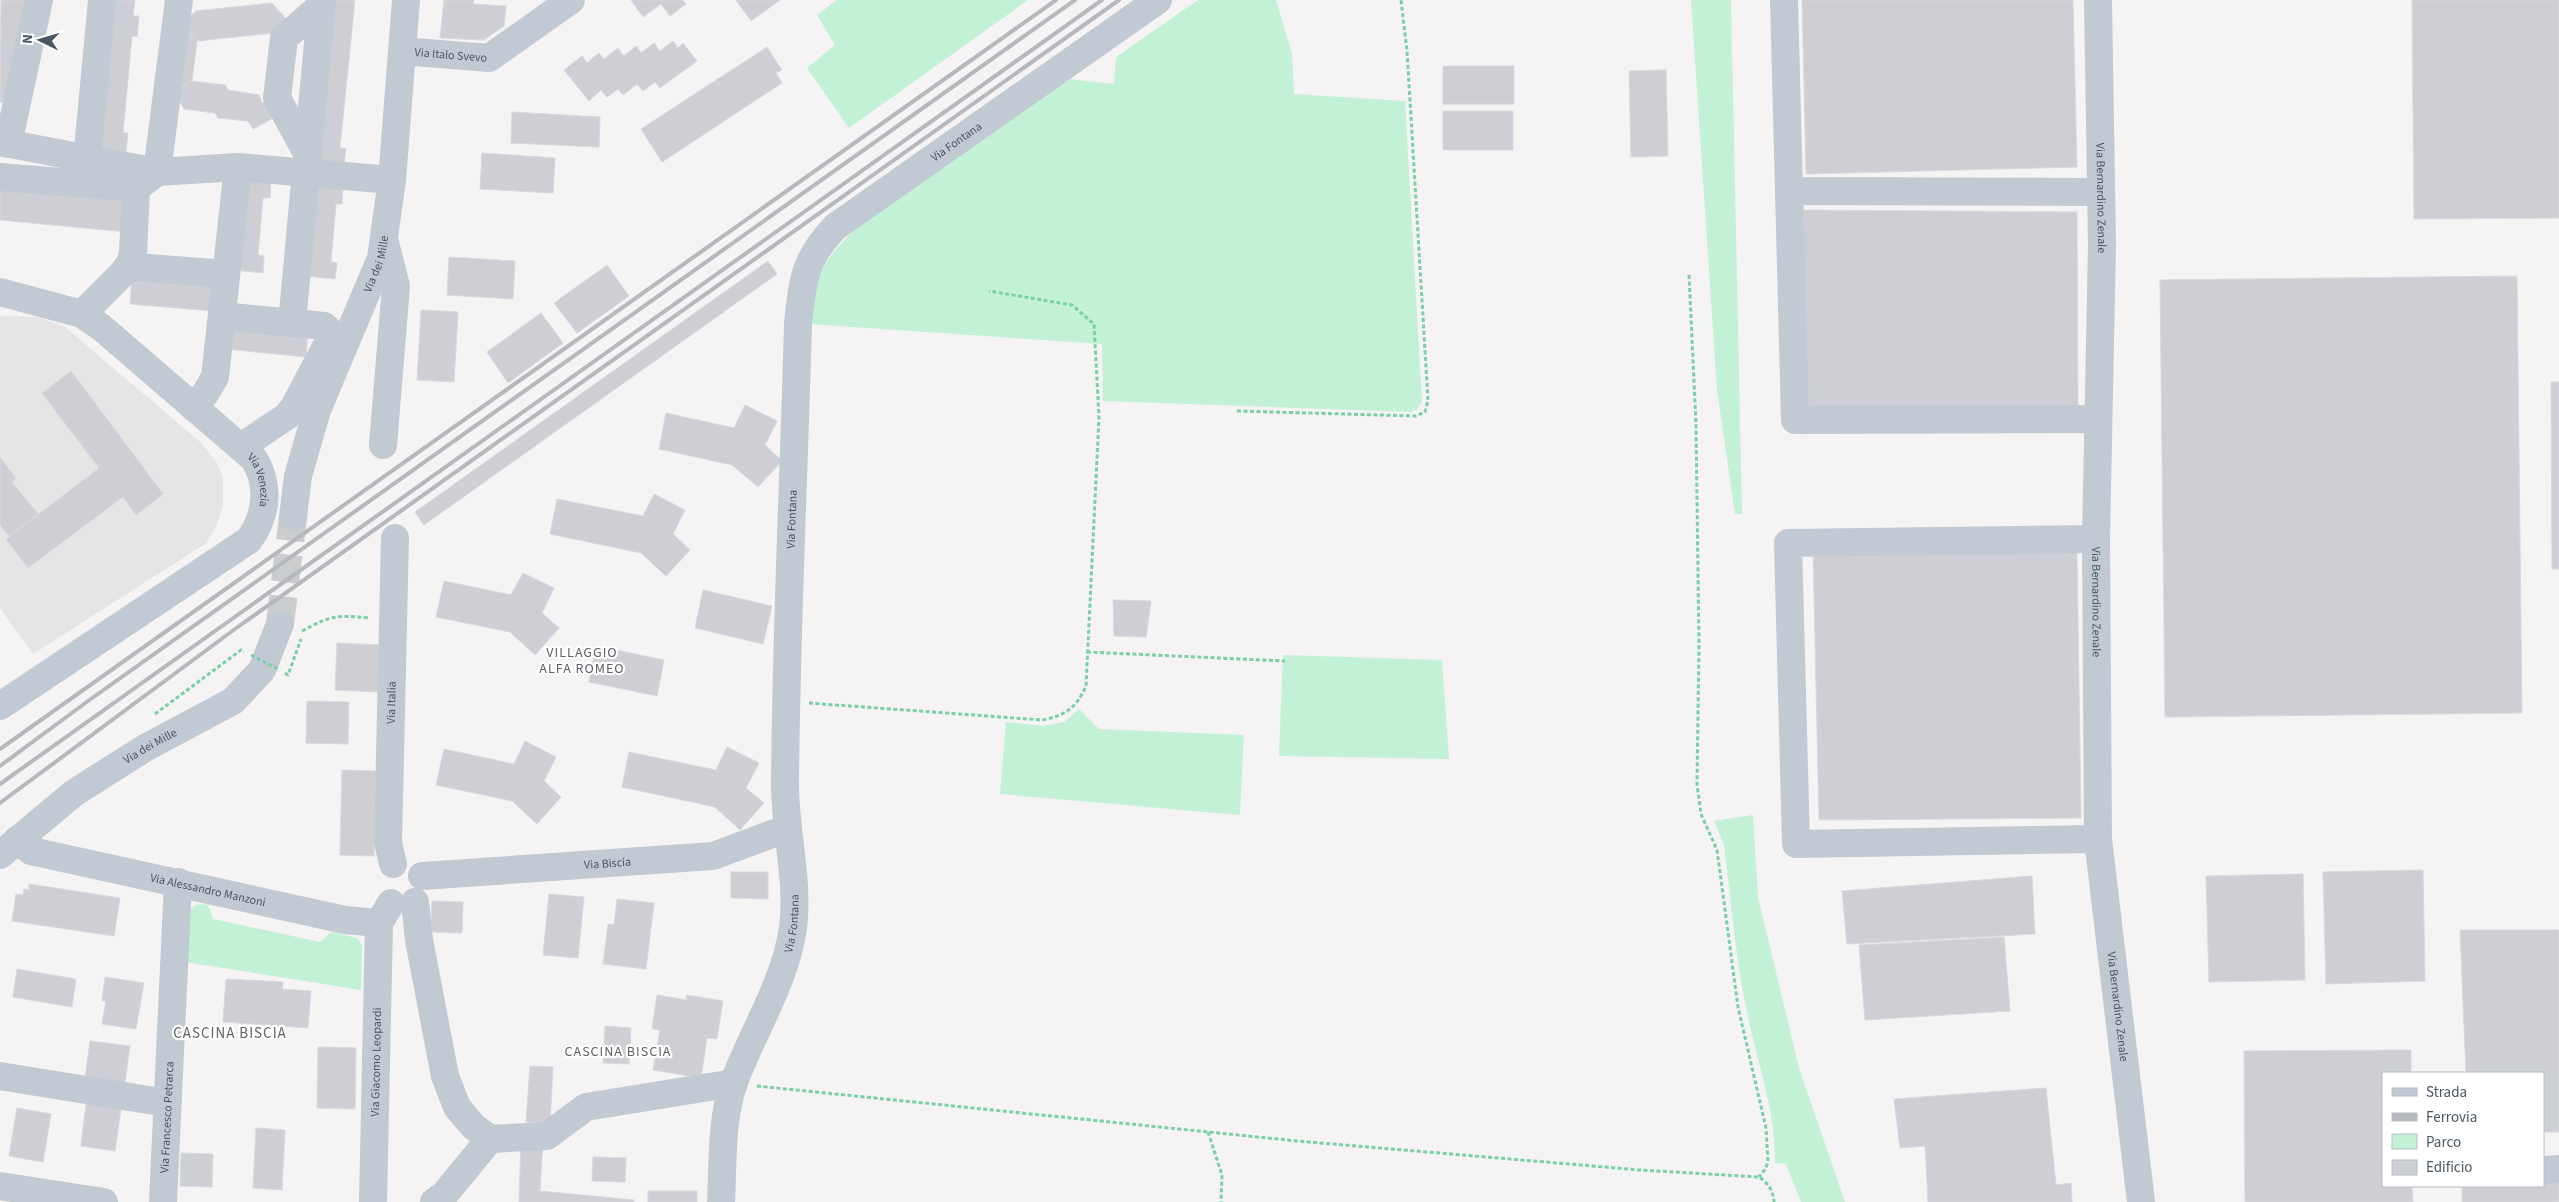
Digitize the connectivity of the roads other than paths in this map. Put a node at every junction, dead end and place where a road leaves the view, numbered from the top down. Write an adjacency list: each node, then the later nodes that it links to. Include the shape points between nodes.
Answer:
1 (39, 0): 11 (street)
2 (102, 0): 12 (street)
3 (179, 0): 16 (street)
4 (406, 0): 10 (street, Via dei Mille)
5 (571, 0): 10 (street, Via Italo Svevo, via 489,58)
6 (1158, 0): 36 (street, Via Fontana, via 835,227 818,245 807,267 798,323 785,787)
7 (1784, 0): 18 (street)
8 (2098, 0): 19 (street, Via Bernardino Zenale)
9 (322, 3): 13 (street); 13 (street, via 284,38 277,98)
10 (402, 51): 17 (street, Via dei Mille)
11 (4, 143): 12 (street)
12 (87, 160): 16 (street)
13 (308, 165): 14 (street); 17 (street); 26 (street)
14 (238, 167): 16 (street); 22 (street)
15 (0, 178): 16 (street)
16 (147, 180): 21 (street)
17 (392, 180): 20 (street, Via dei Mille)
18 (1789, 191): 19 (street); 28 (street, via 1795,420)
19 (2101, 192): 28 (street, Via Bernardino Zenale)
20 (384, 240): 29 (street, via 396,286); 31 (street, Via dei Mille, via 377,272 314,418 298,476)
21 (130, 263): 22 (street, via 136,267); 24 (street)
22 (226, 274): 25 (street)
23 (0, 292): 24 (street, Via Venezia)
24 (82, 314): 27 (street, Via Venezia)
25 (222, 316): 26 (street); 27 (street, via 215,377)
26 (292, 323): 30 (street, via 324,326 331,333 329,341 287,416)
27 (193, 406): 30 (street, Via Venezia)
28 (2098, 419): 33 (street, Via Bernardino Zenale)
29 (383, 445)
30 (241, 448): 35 (street, Via Venezia, via 254,459 262,473 264,491 260,524 249,540)
31 (293, 517)
32 (395, 538): 39 (street, Via Italia, via 388,842)
33 (2096, 539): 37 (street, Via Bernardino Zenale); 37 (street, via 1788,543 1796,844)
34 (280, 624): 38 (street, Via dei Mille, via 262,670 233,701 145,748 74,793)
35 (0, 706)
36 (788, 828): 40 (street, Via Biscia, via 713,856); 45 (street, Via Fontana, via 794,893 788,954)
37 (2098, 839): 56 (street, Via Bernardino Zenale)
38 (9, 848): 41 (street, Via Alessandro Manzoni)
39 (393, 864): 40 (street, via 407,863 419,870); 42 (street, via 383,873 380,887)
40 (422, 876): 42 (street, via 423,890)
41 (178, 882): 42 (street, Via Alessandro Manzoni, via 345,920); 46 (street, Via Francesco Petrarca)
42 (391, 919): 43 (street); 43 (street, via 388,937 402,933); 53 (street, Via Giacomo Leopardi)
43 (419, 940): 47 (street, via 445,1076 456,1107)
44 (0, 1076): 46 (street)
45 (734, 1084): 47 (street, via 586,1107 547,1136); 55 (street, Via Fontana, via 728,1106)
46 (168, 1103): 52 (street, Via Francesco Petrarca)
47 (490, 1139): 54 (street, via 444,1195)
48 (2559, 1169): 49 (street)
49 (2544, 1170)
50 (0, 1186): 51 (street)
51 (104, 1202)
52 (163, 1202)
53 (373, 1202)
54 (434, 1202)
55 (721, 1202)
56 (2141, 1202)

